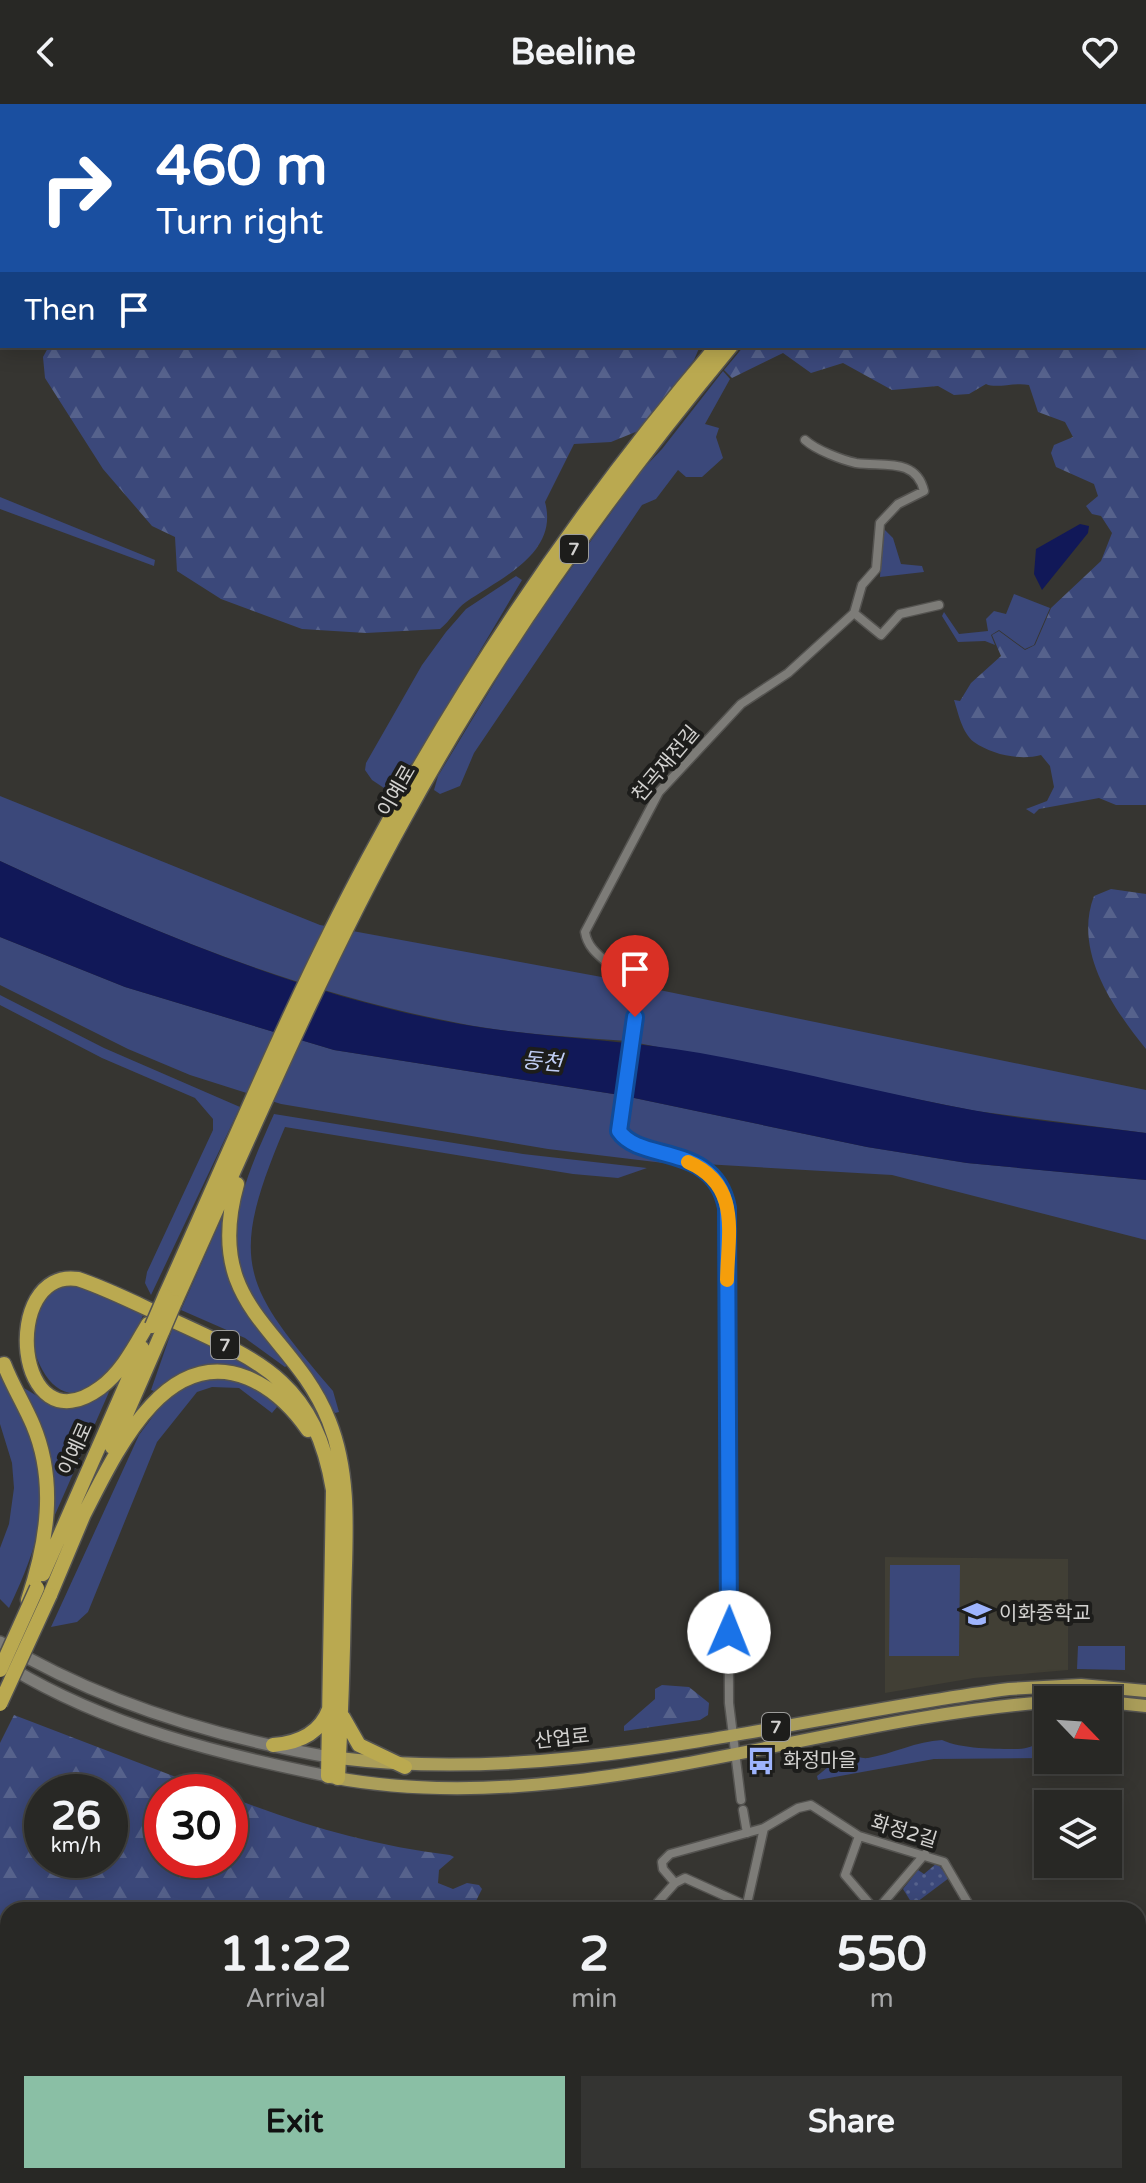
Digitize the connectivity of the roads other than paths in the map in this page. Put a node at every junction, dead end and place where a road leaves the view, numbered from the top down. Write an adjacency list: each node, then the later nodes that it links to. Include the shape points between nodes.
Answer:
1 (715, 348): 6 (highway, 이예로 / 7, via 639,442 525,599)
2 (729, 348): 6 (highway, 이예로 / 7, via 551,582)
3 (805, 440): 5 (street, 천곡재전길, via 850,461 903,466 923,483 924,491 898,504 880,523 876,569 862,585)
4 (939, 605): 5 (street, via 900,614 881,635)
5 (854, 613): 25 (street, 천곡재전길, via 806,658 735,710 669,780 643,817 585,932 589,944 626,977 635,1017 619,1123 625,1139 710,1174 722,1187 727,1208)
6 (429, 763): 7 (highway, 이예로 / 7)
7 (252, 1117): 10 (highway, 이예로, bridge); 13 (highway, 7, via 231,1206 232,1265 260,1324 325,1412 337,1445)
8 (38, 1277): 13 (highway, via 67,1270 93,1277 267,1359 295,1384 321,1420 338,1464)
9 (22, 1299): 12 (highway, 7, via 52,1280 78,1279 262,1364 313,1421)
10 (154, 1326): 11 (highway, via 113,1377 81,1398 58,1399 34,1389 17,1373); 14 (highway, 이예로); 15 (highway, 이예로)
11 (5, 1349): 15 (highway, via 44,1458 48,1509)
12 (333, 1490): 14 (highway, via 315,1442 285,1401 240,1375 205,1372 172,1386 144,1412); 24 (highway, 7)
13 (344, 1503): 24 (highway, 7)
14 (81, 1520): 15 (highway)
15 (40, 1589): 16 (highway, bridge); 21 (highway, bridge)
16 (6, 1642): 18 (highway, bridge); 26 (main road, 산업로, via 35,1663 129,1703)
17 (0, 1662): 30 (main road, 산업로 / 7, via 79,1702 165,1736)
18 (0, 1670)
19 (1146, 1691): 25 (main road, 산업로 / 7, via 1081,1685 1009,1689)
20 (1122, 1703): 23 (main road)
21 (0, 1704)
22 (1034, 1704): 27 (main road, 산업로 / 7)
23 (1146, 1706)
24 (336, 1707): 26 (highway, via 311,1734); 28 (highway, 7); 29 (highway, 7, via 359,1745)
25 (731, 1735): 27 (street); 29 (main road, 산업로 / 7, via 551,1761)
26 (273, 1745): 28 (main road, 산업로)
27 (733, 1754): 30 (main road, 산업로 / 7, via 579,1778 470,1787); 32 (street)
28 (334, 1758): 29 (main road, 산업로); 30 (highway, 7)
29 (405, 1767)
30 (333, 1777)
31 (764, 1828): 32 (street); 33 (street, 화정2길, via 811,1805); 38 (street)
32 (747, 1833): 35 (street, via 670,1854 661,1866)
33 (859, 1836): 34 (street, 화정2길); 39 (street, via 845,1875)
34 (925, 1854): 40 (street); 41 (street, 화정2길, via 944,1862)
35 (675, 1883): 36 (street); 37 (street, via 685,1878)
36 (658, 1902)
37 (742, 1902)
38 (747, 1902)
39 (869, 1902)
40 (883, 1902)
41 (968, 1902)

